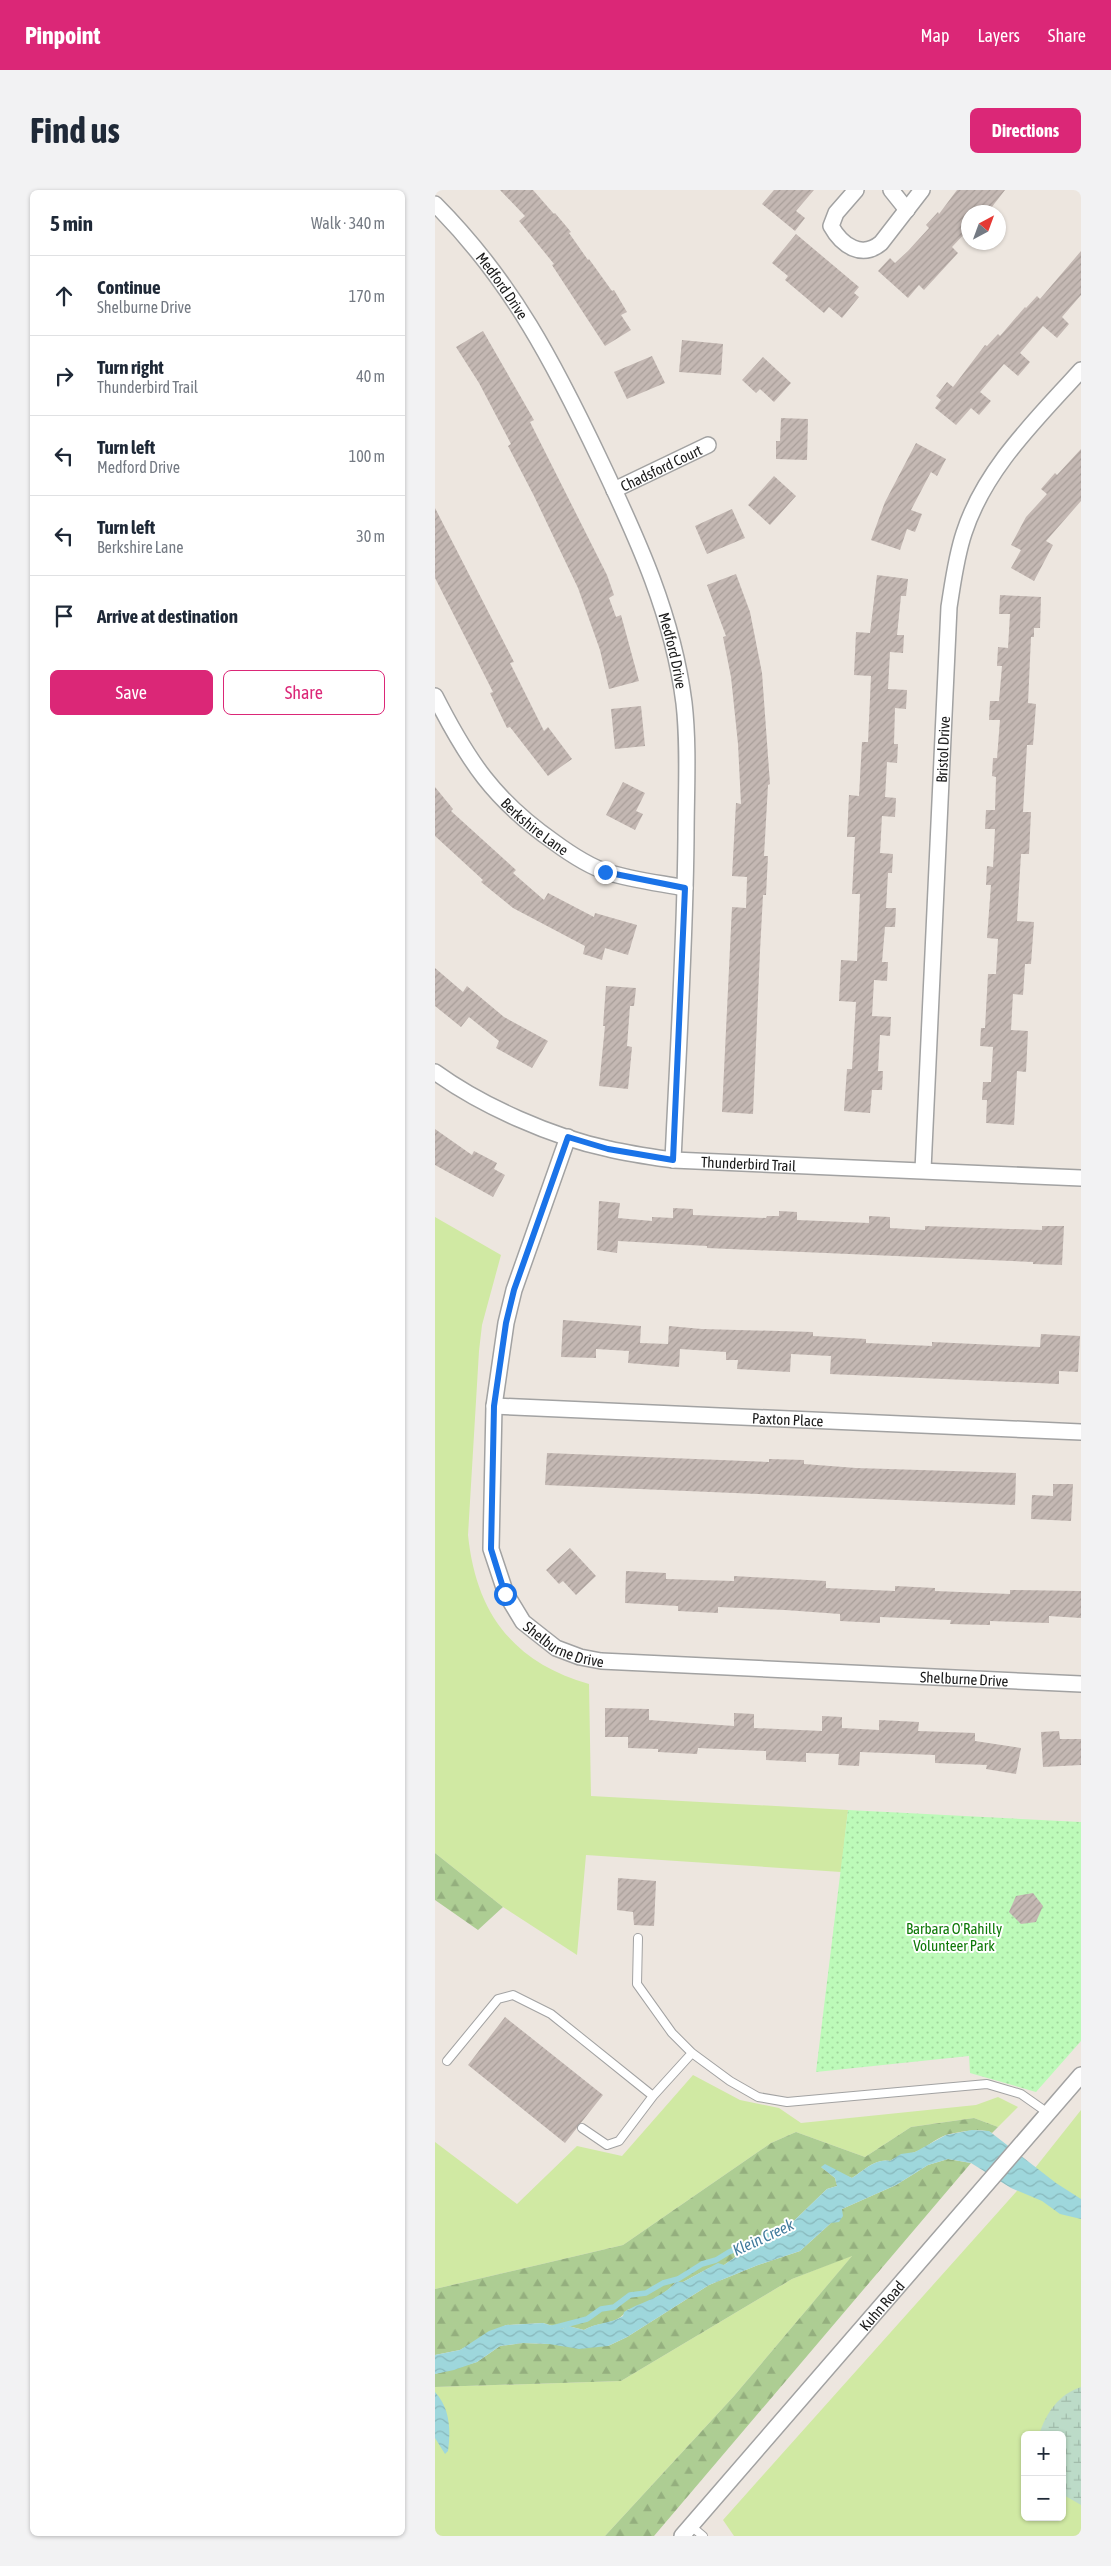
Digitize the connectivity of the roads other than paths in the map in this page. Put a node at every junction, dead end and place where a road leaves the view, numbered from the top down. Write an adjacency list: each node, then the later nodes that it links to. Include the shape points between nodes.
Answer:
1 (856, 190): 5 (street, via 836,213 831,226 841,240 861,252 873,250 881,243)
2 (891, 190): 5 (street)
3 (922, 190): 5 (street)
4 (435, 204): 8 (street, Medford Drive, via 487,262 527,319 560,377)
5 (907, 210)
6 (1081, 370): 14 (street, Bristol Drive, via 988,480 964,531 953,576)
7 (708, 445): 8 (street, Chadsford Court)
8 (614, 490): 10 (street, Medford Drive, via 657,588 681,684 686,742)
9 (435, 696): 10 (street, Berkshire Lane, via 459,744 492,789 527,824 567,852 605,872)
10 (685, 888): 13 (street, Medford Drive)
11 (435, 1072): 12 (street, Thunderbird Trail, via 497,1108)
12 (568, 1137): 13 (street, Thunderbird Trail, via 608,1149); 16 (street, Shelburne Drive, via 514,1290)
13 (673, 1160): 14 (street, Thunderbird Trail)
14 (923, 1170): 15 (street, Thunderbird Trail)
15 (1081, 1178)
16 (494, 1406): 17 (street, Paxton Place); 18 (street, Shelburne Drive, via 491,1549 505,1594 523,1622 557,1648 580,1657 628,1664)
17 (1081, 1432)
18 (1081, 1684)
19 (639, 1938): 20 (lane, via 637,1984 672,2033)
20 (692, 2053): 23 (lane); 24 (lane, via 729,2081 758,2097 787,2102 987,2084 1021,2094)
21 (447, 2061): 23 (lane, via 498,1999 513,1995 551,2014)
22 (1081, 2074): 24 (street, Kuhn Road)
23 (653, 2096): 25 (lane, via 614,2144 607,2145)
24 (1048, 2113): 26 (street, Kuhn Road)
25 (582, 2128)
26 (687, 2531): 27 (lane)
27 (703, 2536)

